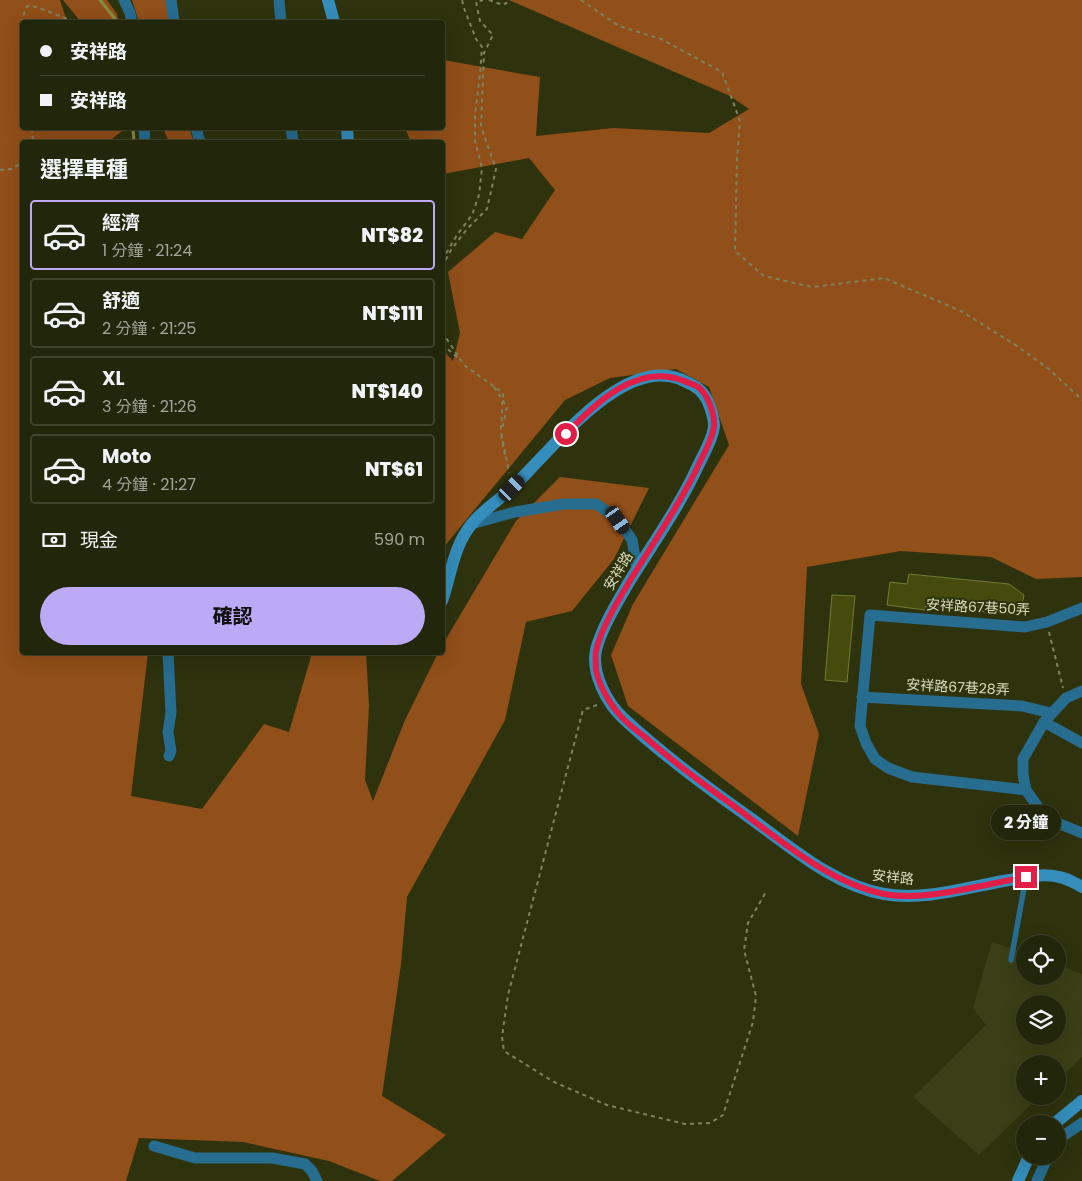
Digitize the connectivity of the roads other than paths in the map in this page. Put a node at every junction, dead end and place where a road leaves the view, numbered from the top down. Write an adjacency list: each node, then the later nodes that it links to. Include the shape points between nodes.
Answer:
1 (124, 0): 5 (street)
2 (171, 0): 6 (street)
3 (279, 0): 7 (street)
4 (328, 0): 8 (street)
5 (132, 20)
6 (174, 20)
7 (281, 20)
8 (333, 20)
9 (471, 524): 10 (street, via 564,504 596,504 618,520 632,540); 10 (street, 安祥路, via 592,407 631,382 668,376 697,386 702,391 709,404 714,427 692,479); 11 (street, 安祥路, via 454,556)
10 (637, 569): 21 (street, 安祥路, via 616,604 596,652 596,672 609,701 620,715 669,759 796,851 833,876 859,888 886,894 925,895)
11 (445, 590)
12 (1082, 608): 15 (street, 安祥路67巷50弄, via 1025,627 870,615)
13 (168, 655): 18 (street)
14 (1082, 692): 16 (street, via 1066,698)
15 (862, 697): 16 (street, 安祥路67巷28弄, via 1022,706); 19 (street, via 860,726 866,743 875,759 888,768 912,777)
16 (1047, 718): 17 (street, 安祥路67巷28弄); 19 (street, via 1023,759)
17 (1082, 742)
18 (170, 756)
19 (1026, 790): 20 (street, via 1050,820)
20 (1082, 833)
21 (1026, 877): 22 (street, 安祥路, via 1058,876); 23 (lane)
22 (1082, 887)
23 (1011, 960)
24 (1082, 1101): 25 (street)
25 (1065, 1115)
26 (1082, 1123): 27 (street)
27 (1066, 1134)
28 (154, 1146): 31 (street, via 195,1158 272,1158 305,1164)
29 (1025, 1165): 32 (street)
30 (1044, 1165): 33 (street)
31 (317, 1181)
32 (1018, 1181)
33 (1037, 1181)

